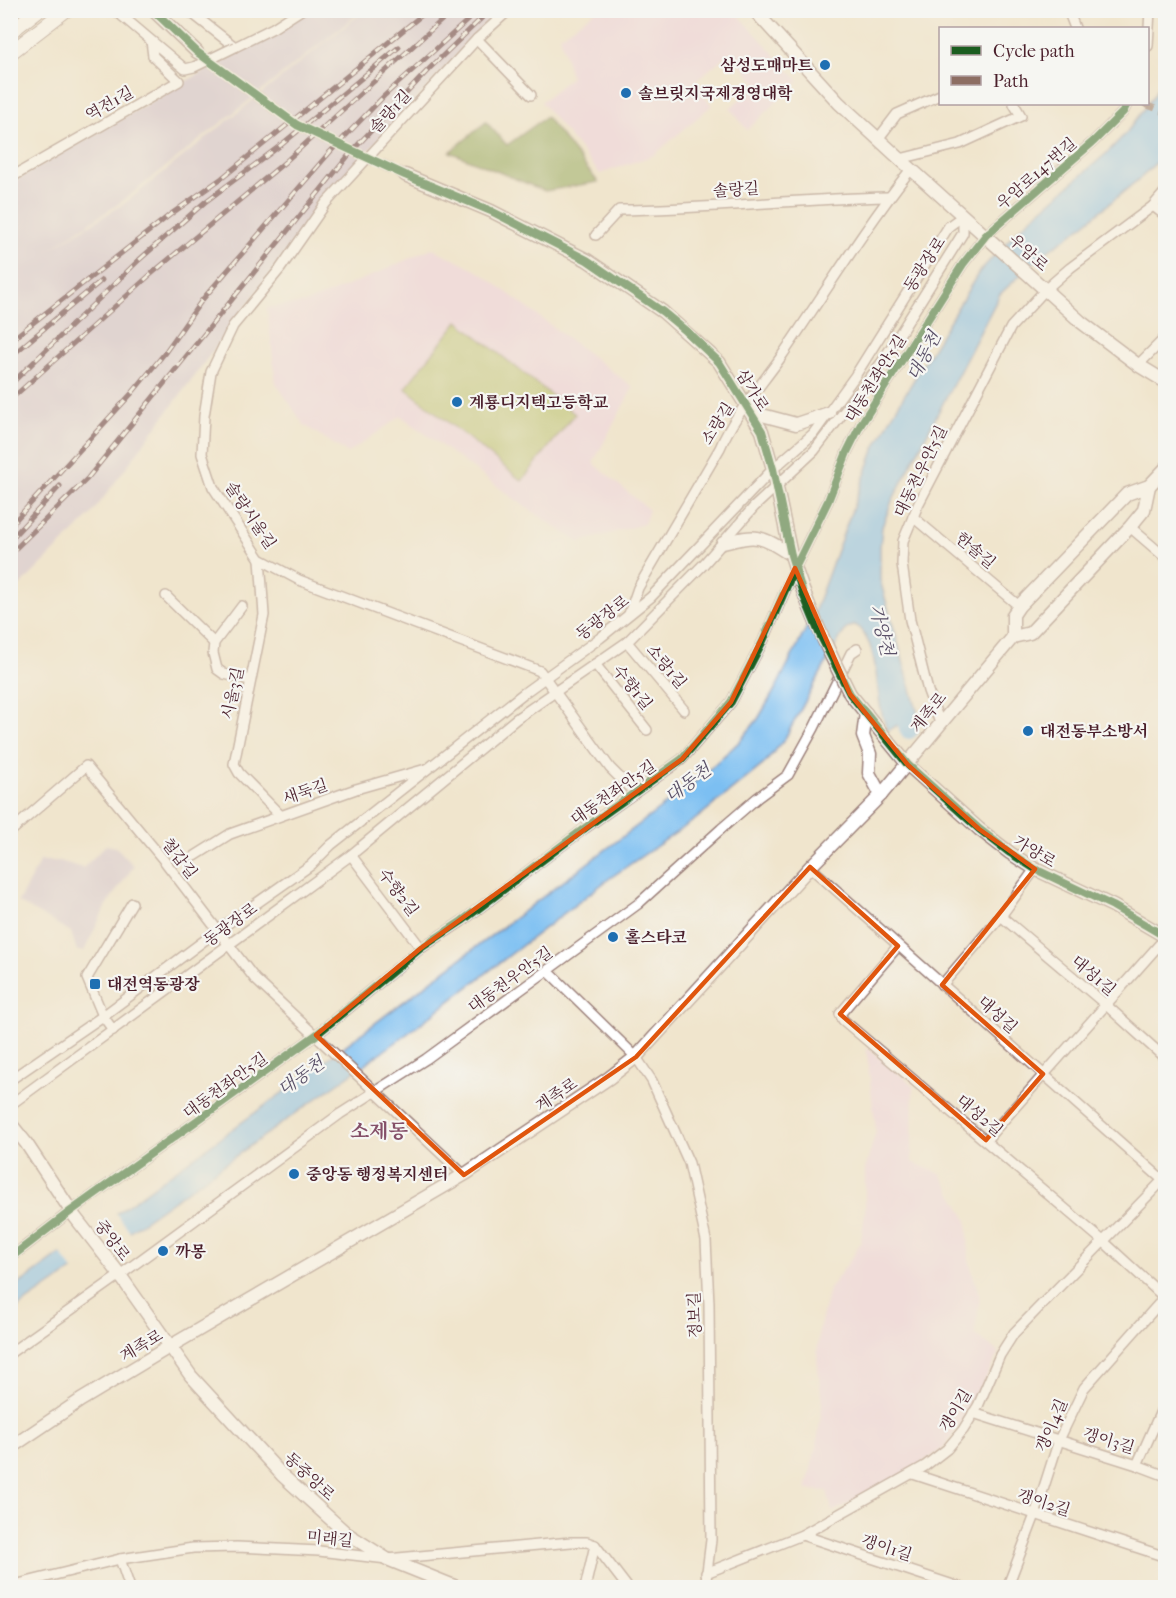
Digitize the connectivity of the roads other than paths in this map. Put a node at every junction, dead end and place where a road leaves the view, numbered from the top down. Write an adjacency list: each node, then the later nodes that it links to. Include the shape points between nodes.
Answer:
1 (38, 10): 13 (main road)
2 (66, 10): 18 (main road)
3 (116, 10): 15 (street)
4 (153, 10): 17 (main road)
5 (188, 10): 16 (street)
6 (301, 10): 16 (street)
7 (509, 10): 14 (street, 솔랑1길)
8 (754, 10): 23 (main road, 우암로, via 839,103)
9 (1068, 10): 11 (street)
10 (1150, 10): 12 (street)
11 (1075, 27)
12 (1149, 28)
13 (10, 32)
14 (477, 39): 19 (street); 30 (street, 솔랑1길)
15 (151, 41): 16 (street, bridge, via 185,69); 27 (street, 역전1길, via 153,56 179,81)
16 (235, 47)
17 (197, 52)
18 (10, 53)
19 (531, 95)
20 (939, 95): 23 (street, via 897,114)
21 (1015, 105): 24 (street, via 1021,116 960,144)
22 (1126, 105): 35 (street, 우암로147번길, via 1094,141)
23 (878, 139): 24 (main road, 우암로)
24 (900, 159): 25 (main road, 우암로)
25 (911, 169): 29 (street, 소랑길); 32 (main road, 우암로)
26 (405, 175): 40 (main road, 삼가로, via 491,211 587,260 686,331 719,362)
27 (10, 177)
28 (1166, 191): 31 (street, 대동천우안5길)
29 (888, 197): 34 (street, 솔랑길, via 619,210); 40 (street, 소랑길)
30 (326, 203): 51 (street, 솔랑시울길, via 280,269 232,326 211,372 202,454 213,488)
31 (1153, 206): 33 (street); 36 (street, 대동천우안5길)
32 (963, 216): 35 (main road, 우암로); 41 (street, 동광장로, via 949,226); 44 (street, 동광장로, via 963,233 882,362 814,452)
33 (1166, 216)
34 (596, 235)
35 (986, 235): 36 (main road, 우암로); 70 (street, 대동천좌안5길, via 963,264 861,424 763,641 731,702 682,759)
36 (1046, 289): 38 (main road, 우암로, via 1080,322); 46 (street, 대동천우안5길, via 1011,327)
37 (1166, 337): 38 (street)
38 (1138, 365): 39 (main road, 우암로)
39 (1166, 382)
40 (747, 405): 41 (main road, via 762,415 796,424); 43 (main road, 삼가로, via 762,431); 55 (street, 소랑길, via 729,426 638,588)
41 (829, 413): 43 (street, 동광장로, via 813,434)
42 (1166, 468): 45 (main road, 계족로)
43 (773, 469): 44 (main road, 삼가로); 55 (street, 동광장로, via 651,597)
44 (777, 485): 48 (street, 동광장로); 49 (main road, 삼가로)
45 (1149, 486): 47 (main road, 계족로, via 1144,510); 54 (main road, 계족로, via 1127,494)
46 (913, 517): 54 (street, 한솔길); 66 (street, 대동천우안5길, via 903,541 902,564 910,620)
47 (1130, 527): 50 (street); 56 (main road, 계족로, via 1030,633)
48 (723, 543): 49 (main road, via 750,536 770,541); 57 (street, 동광장로)
49 (791, 555): 65 (main road, 삼가로, bridge, via 819,633 850,694)
50 (1166, 558)
51 (260, 559): 61 (street, 솔랑시울길, via 299,580 540,671); 62 (street, 시울3길, via 264,615)
52 (166, 596): 58 (street)
53 (242, 606): 58 (street)
54 (1019, 606): 56 (main road, via 1013,615)
55 (628, 615): 61 (street, 동광장로)
56 (1013, 638): 66 (main road, 계족로)
57 (627, 642): 60 (street, 동광장로); 64 (street, 소랑1길)
58 (214, 644): 62 (street, via 217,669)
59 (857, 650): 85 (street, 대동천우안5길, via 851,653 788,775 638,904)
60 (595, 664): 63 (street, 동광장로); 67 (street, 수향1길)
61 (545, 679): 63 (street, 솔랑시울길); 69 (street, 동광장로)
62 (250, 680): 72 (street, 시울3길, via 234,764)
63 (554, 692): 70 (street, 솔랑시울길, via 610,768); 74 (street, 동광장로)
64 (684, 710)
65 (866, 713): 68 (main road, 삼가로); 71 (main road, via 863,736 870,754 869,773)
66 (940, 723): 68 (main road, 계족로)
67 (647, 730)
68 (908, 765): 71 (main road, 계족로); 77 (main road, 가양로, via 979,829)
69 (431, 767): 72 (street, 새둑길); 80 (street, 동광장로, via 311,865)
70 (635, 793): 84 (street, 대동천좌안5길)
71 (881, 795): 76 (main road, 계족로)
72 (280, 815): 75 (street, 새둑길, via 230,834)
73 (10, 832): 80 (street, 철갑길, via 86,766)
74 (351, 855): 82 (street, 동광장로); 84 (street, 수향2길)
75 (195, 856)
76 (810, 867): 83 (street, 대성길); 91 (main road, 계족로)
77 (1035, 869): 79 (street); 81 (main road, 가양로, via 1113,906)
78 (132, 903): 88 (street, via 87,978)
79 (1001, 916): 86 (street); 87 (street, 대성1길)
80 (217, 931): 82 (street, 철갑길); 88 (street, 동광장로)
81 (1166, 937): 87 (street)
82 (227, 945): 89 (street, 동광장로); 90 (street, 철갑길, via 255,979)
83 (898, 946): 86 (street, 대성길); 98 (street, 대성2길, via 840,1014)
84 (422, 948): 90 (street, 대동천좌안5길)
85 (548, 970): 91 (street, 정보길); 95 (street, 대동천우안5길, via 426,1059)
86 (942, 984): 93 (street, 대성길)
87 (1105, 1004): 92 (street, 대성1길); 93 (street)
88 (103, 1016): 89 (street); 94 (street, 동광장로)
89 (113, 1030): 96 (street, 동광장로)
90 (319, 1038): 95 (street, 철갑길); 101 (street, 대동천좌안5길)
91 (636, 1057): 99 (main road, 계족로); 121 (street, 정보길, via 652,1081 689,1163 706,1239 711,1540)
92 (1166, 1059)
93 (1043, 1074): 98 (street); 100 (street, 대성길)
94 (10, 1080)
95 (372, 1089): 99 (street); 104 (street, 대동천우안5길)
96 (10, 1105)
97 (10, 1123): 101 (main road, 중앙로)
98 (986, 1140): 102 (street, 대성2길)
99 (464, 1175): 106 (main road, 계족로)
100 (1165, 1180): 102 (street, 갱이길)
101 (73, 1214): 103 (street, 대동천좌안5길); 104 (main road, 중앙로)
102 (1103, 1241): 105 (street, 대성2길); 109 (street, 갱이길, via 1014,1334 1000,1355)
103 (10, 1258)
104 (118, 1273): 106 (main road, 중앙로); 107 (street, 대동천우안5길)
105 (1165, 1299): 110 (street, 갱이4길, via 1084,1388)
106 (169, 1347): 111 (main road, 계족로); 120 (main road, 동중앙로, via 282,1474 346,1533)
107 (10, 1353)
108 (1166, 1400): 112 (street)
109 (974, 1413): 110 (street, 갱이3길); 113 (street, 갱이길, via 947,1449)
110 (1059, 1440): 112 (street, 갱이3길); 115 (street, 갱이4길)
111 (10, 1448)
112 (1137, 1465): 114 (street, 갱이3길)
113 (913, 1474): 115 (street, 갱이2길); 116 (street, 갱이길)
114 (1166, 1476)
115 (1035, 1515): 118 (street, 갱이2길); 129 (street, 갱이4길)
116 (802, 1535): 121 (street, 갱이길); 128 (street, 갱이1길)
117 (595, 1545): 120 (street, 미래길, via 571,1542); 125 (street); 126 (street)
118 (1166, 1557)
119 (120, 1559): 120 (street, 미래길, via 193,1548 237,1547); 122 (street, 미래길); 123 (street)
120 (387, 1559): 124 (main road, 동중앙로)
121 (706, 1573): 127 (street, 정보길)
122 (10, 1586)
123 (130, 1587)
124 (459, 1587)
125 (585, 1587)
126 (628, 1587)
127 (705, 1587)
128 (962, 1587)
129 (1007, 1587)

